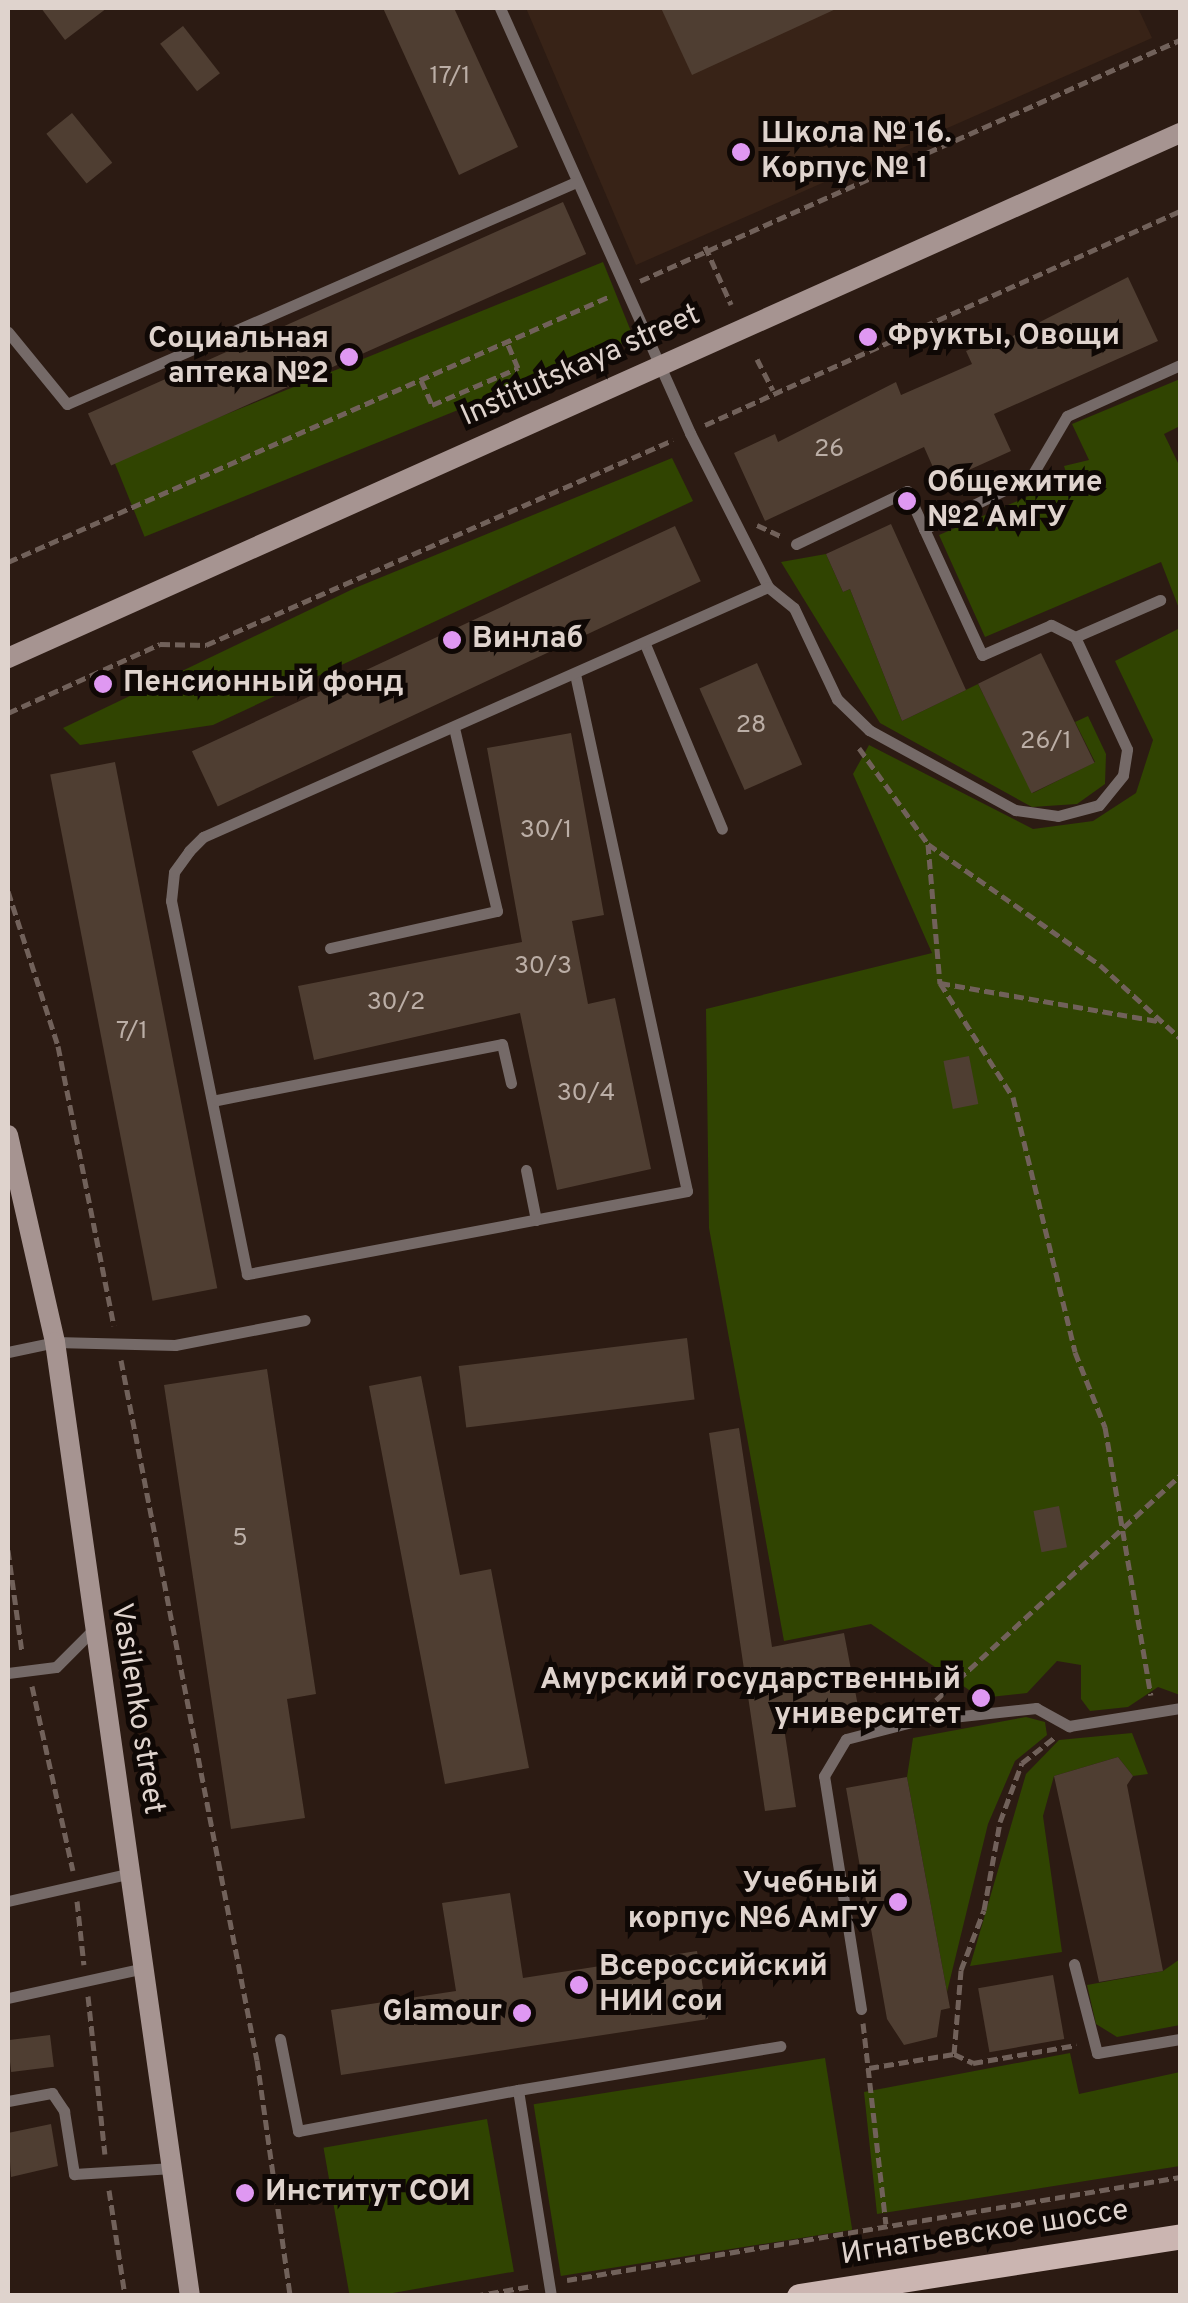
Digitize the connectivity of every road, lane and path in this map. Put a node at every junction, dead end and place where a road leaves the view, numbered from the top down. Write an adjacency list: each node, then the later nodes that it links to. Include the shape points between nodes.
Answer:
1 (500, 8): 4 (lane)
2 (1180, 40): 6 (path)
3 (1180, 133): 12 (main road, Institutskaya street)
4 (576, 182): 7 (lane); 9 (lane, via 67,404)
5 (1180, 211): 15 (path, via 835,372)
6 (705, 246): 7 (path); 8 (path)
7 (624, 290): 10 (path); 12 (lane)
8 (731, 304)
9 (8, 332)
10 (507, 342): 14 (path); 14 (path, via 518,368 432,405)
11 (757, 359): 15 (path)
12 (658, 364): 17 (lane); 27 (main road, Institutskaya street)
13 (1180, 365): 20 (lane, via 1067,416 1031,477)
14 (421, 380): 22 (path)
15 (772, 390): 16 (path)
16 (708, 424): 17 (path); 18 (path)
17 (690, 433): 23 (lane); 29 (path, via 206,645 160,644)
18 (716, 441)
19 (746, 508): 21 (path, via 754,524)
20 (924, 530): 21 (lane, via 907,491); 25 (lane, via 982,655 1052,625)
21 (796, 544)
22 (8, 562)
23 (768, 587): 26 (lane); 30 (lane, via 794,608)
24 (1160, 600): 25 (lane)
25 (1075, 637): 30 (lane, via 1126,748 1124,774 1099,806 1058,816 1015,810)
26 (645, 644): 28 (lane); 32 (lane)
27 (8, 658)
28 (575, 674): 31 (lane); 43 (lane, via 687,1191)
29 (8, 713)
30 (848, 714): 33 (path, via 855,742)
31 (454, 728): 35 (lane, via 496,910); 40 (lane, via 203,837 174,872 172,901)
32 (722, 829)
33 (928, 844): 36 (path); 37 (path, via 1100,965)
34 (8, 891): 46 (path, via 58,1046)
35 (330, 948)
36 (940, 983): 37 (path); 49 (path, via 1013,1097 1075,1352 1105,1427)
37 (1162, 1022): 38 (path)
38 (1180, 1038)
39 (510, 1083): 40 (lane, via 502,1044)
40 (217, 1100): 43 (lane, via 248,1274)
41 (8, 1135): 45 (main road, Vasilenko street)
42 (526, 1170): 43 (lane)
43 (536, 1220)
44 (304, 1320): 46 (lane, via 175,1345)
45 (56, 1342): 46 (lane); 47 (lane); 51 (main road, Vasilenko street)
46 (118, 1344): 82 (path, via 256,2060)
47 (8, 1352)
48 (1180, 1476): 49 (path)
49 (1122, 1534): 55 (path); 56 (path, via 1042,1595)
50 (8, 1550): 52 (path)
51 (93, 1630): 52 (lane, via 56,1668); 58 (main road, Vasilenko street)
52 (25, 1670): 53 (lane); 59 (path)
53 (8, 1673)
54 (1180, 1708): 55 (lane)
55 (1155, 1712): 57 (lane)
56 (915, 1721): 57 (lane, via 1036,1708); 65 (lane, via 846,1738 824,1776)
57 (1070, 1726): 70 (path, via 1022,1764 1000,1822 984,1910 961,1970)
58 (132, 1873): 59 (lane); 62 (main road, Vasilenko street)
59 (76, 1890): 60 (lane); 63 (path)
60 (8, 1901)
61 (1074, 1964): 68 (lane)
62 (144, 1968): 63 (lane); 74 (main road, Vasilenko street)
63 (86, 1982): 64 (lane); 75 (path)
64 (8, 1998)
65 (862, 2009): 71 (path)
66 (280, 2039): 72 (lane, via 298,2131)
67 (1180, 2039): 68 (lane, via 1110,2056)
68 (1089, 2041): 70 (path, via 973,2062)
69 (780, 2046): 72 (lane)
70 (954, 2054): 71 (path)
71 (869, 2068): 77 (path)
72 (518, 2090): 79 (lane)
73 (8, 2101): 75 (lane, via 52,2092 64,2111 74,2174)
74 (174, 2168): 75 (lane); 81 (main road, Vasilenko street)
75 (107, 2174): 80 (path)
76 (1180, 2177): 77 (path)
77 (886, 2224): 79 (path)
78 (1180, 2236): 84 (main road, Игнатьевское шоссе)
79 (550, 2289): 83 (path)
80 (125, 2296)
81 (190, 2296)
82 (290, 2296)
83 (474, 2296)
84 (799, 2296)

